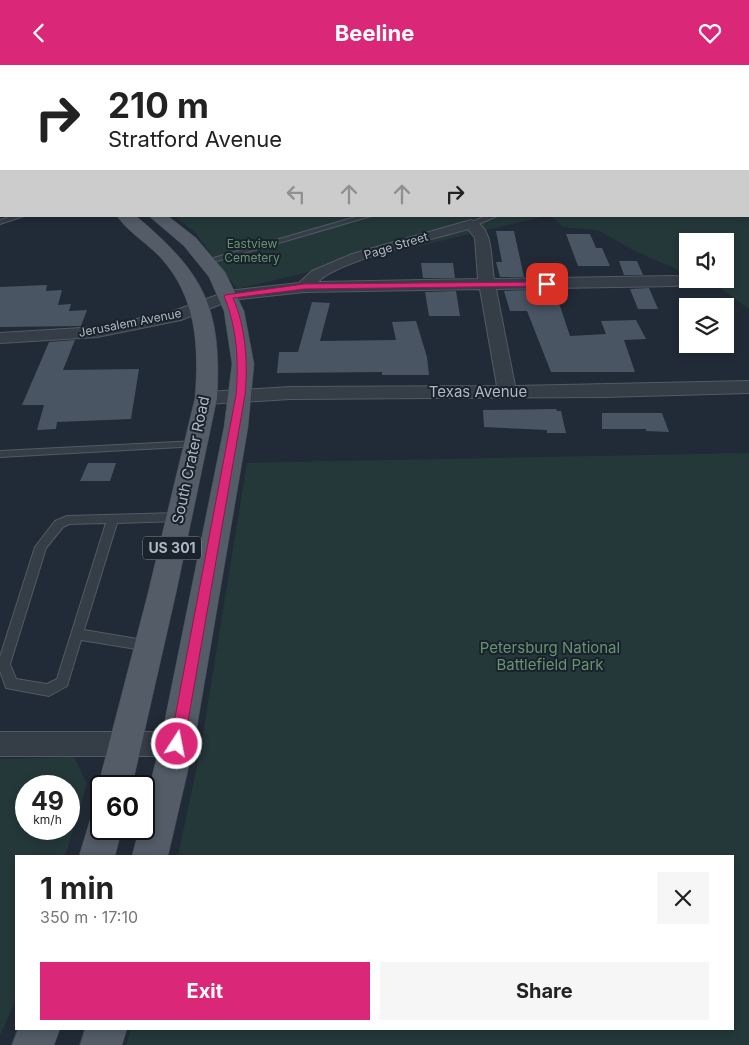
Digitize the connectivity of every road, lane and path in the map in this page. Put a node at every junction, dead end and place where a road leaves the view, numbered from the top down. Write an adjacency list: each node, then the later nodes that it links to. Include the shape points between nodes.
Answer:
1 (18, 217): 6 (lane)
2 (126, 217): 13 (main road, South Crater Road / US 301, via 177,263)
3 (158, 217): 8 (main road, US 301, via 190,242)
4 (364, 217): 8 (lane)
5 (491, 217): 7 (lane, Page Street)
6 (0, 222)
7 (471, 223): 10 (street, via 482,237); 11 (street, Page Street, via 328,268)
8 (207, 261): 12 (main road, US 301)
9 (676, 281): 10 (street, Jerusalem Avenue)
10 (487, 285): 11 (street, Jerusalem Avenue); 16 (street)
11 (304, 287): 12 (street, Jerusalem Avenue)
12 (228, 296): 13 (street, Jerusalem Avenue); 17 (main road, US 301, via 234,311 243,364)
13 (200, 308): 14 (street, Jerusalem Avenue, via 97,332); 18 (main road, South Crater Road / US 301, via 208,343)
14 (0, 338)
15 (749, 387): 16 (street, Texas Avenue)
16 (508, 391): 17 (street, Texas Avenue)
17 (241, 395): 18 (street, Texas Avenue); 27 (main road, US 301)
18 (206, 398): 19 (main road, South Crater Road / US 301)
19 (196, 444): 20 (lane); 21 (main road, South Crater Road / US 301)
20 (0, 454)
21 (179, 517): 22 (lane); 24 (main road, South Crater Road / US 301)
22 (113, 519): 23 (lane); 23 (lane, via 59,523 41,547 4,664 12,684 49,690 62,682)
23 (77, 634): 24 (lane)
24 (149, 646): 26 (main road, South Crater Road / US 301)
25 (0, 743): 26 (street)
26 (126, 744): 27 (street); 28 (main road, South Crater Road / US 301)
27 (177, 744): 31 (main road, US 301)
28 (118, 775)
29 (101, 840): 30 (main road)
30 (97, 855)
31 (150, 855)
32 (39, 1030): 34 (main road)
33 (106, 1030): 35 (main road)
34 (33, 1045)
35 (101, 1045)

